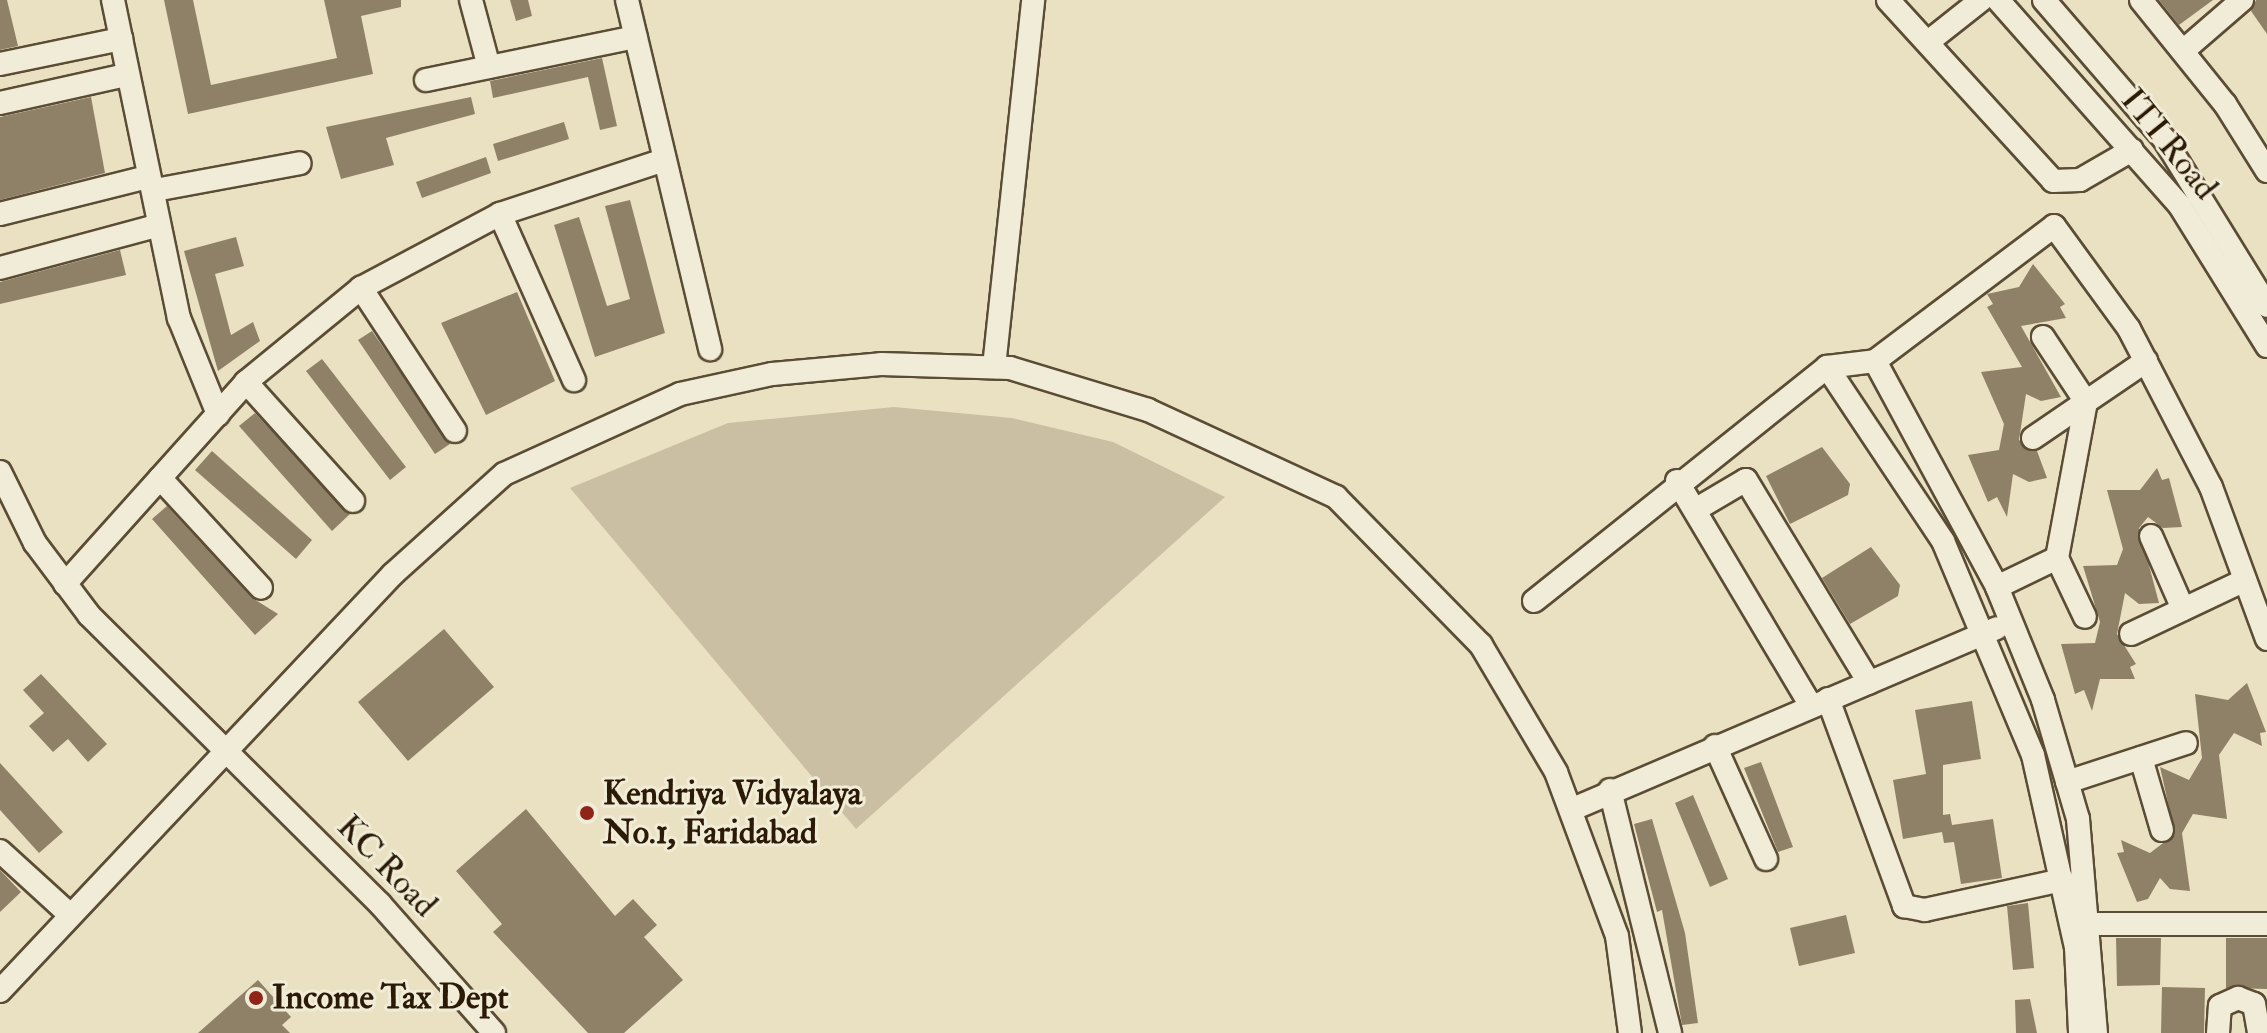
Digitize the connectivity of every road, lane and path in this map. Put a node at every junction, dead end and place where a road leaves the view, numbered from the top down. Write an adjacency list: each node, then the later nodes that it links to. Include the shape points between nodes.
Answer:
1 (113, 0): 12 (street)
2 (471, 0): 16 (street)
3 (627, 0): 11 (street)
4 (1033, 0): 36 (street)
5 (1888, 0): 13 (street)
6 (1981, 0): 13 (street)
7 (1998, 0): 20 (street, ITI Road)
8 (2044, 0): 30 (street, ITI Road, via 2164,139)
9 (2141, 0): 14 (street)
10 (2242, 0): 14 (street)
11 (636, 37): 16 (street); 21 (street)
12 (121, 39): 15 (street); 17 (street)
13 (1928, 42): 20 (street, via 2053,181 2080,180)
14 (2183, 51): 23 (street)
15 (0, 64)
16 (489, 67): 18 (street)
17 (126, 75): 19 (street); 24 (street)
18 (426, 80)
19 (0, 103)
20 (2132, 150): 32 (street, ITI Road, via 2180,206)
21 (664, 160): 26 (street); 33 (street)
22 (300, 163): 24 (street)
23 (2267, 171)
24 (151, 183): 25 (street); 27 (street)
25 (0, 214)
26 (500, 214): 29 (street); 38 (street)
27 (159, 225): 28 (street); 41 (street, via 179,318)
28 (0, 268)
29 (361, 288): 39 (street); 42 (street)
30 (2267, 306)
31 (2043, 337): 40 (street)
32 (2267, 346)
33 (710, 349)
34 (1875, 361): 35 (street, via 2054,226); 37 (street); 53 (street)
35 (2146, 361): 40 (street); 51 (street, via 2211,487)
36 (994, 367): 66 (street, via 881,364 711,388 594,429 504,474 393,574); 70 (street, via 1148,410 1336,497 1481,645)
37 (1827, 367): 46 (street); 59 (street, via 1943,541)
38 (574, 380)
39 (246, 382): 41 (street); 47 (street)
40 (2086, 402): 43 (street); 50 (street)
41 (218, 414): 45 (street)
42 (455, 431)
43 (2033, 438)
44 (0, 472): 52 (street, KC Road)
45 (160, 478): 52 (street); 54 (street)
46 (1677, 481): 48 (street); 55 (street)
47 (353, 501)
48 (1695, 510): 62 (street, via 1746,480); 63 (street)
49 (2151, 536): 56 (street)
50 (2057, 558): 53 (street); 57 (street)
51 (2245, 580): 56 (street); 61 (street)
52 (65, 584): 66 (street, KC Road)
53 (1997, 587): 58 (street)
54 (261, 588)
55 (1534, 601)
56 (2183, 609): 60 (street)
57 (2085, 617)
58 (2011, 622): 59 (street); 68 (street)
59 (1983, 634): 62 (street); 74 (street, via 2033,755)
60 (2131, 634)
61 (2267, 639)
62 (1869, 682): 63 (street)
63 (1820, 702): 65 (street); 74 (street, via 1904,906 1925,910)
64 (2186, 743): 67 (street)
65 (1715, 746): 69 (street); 73 (street)
66 (226, 752): 75 (street); 79 (street, KC Road, via 380,904)
67 (2141, 758): 68 (street); 71 (street)
68 (2067, 782): 76 (street)
69 (1610, 790): 70 (street); 81 (street)
70 (1575, 808): 80 (street, via 1617,936)
71 (2162, 830)
72 (0, 851): 75 (street)
73 (1766, 859)
74 (2063, 880): 82 (street)
75 (69, 914): 78 (street)
76 (2091, 924): 77 (street); 83 (street)
77 (2267, 924)
78 (0, 991)
79 (494, 1033)
80 (1630, 1033)
81 (1670, 1033)
82 (2080, 1033)
83 (2096, 1033)
84 (2218, 1033): 85 (street, via 2220,1006 2238,998 2254,1004)
85 (2259, 1033)

